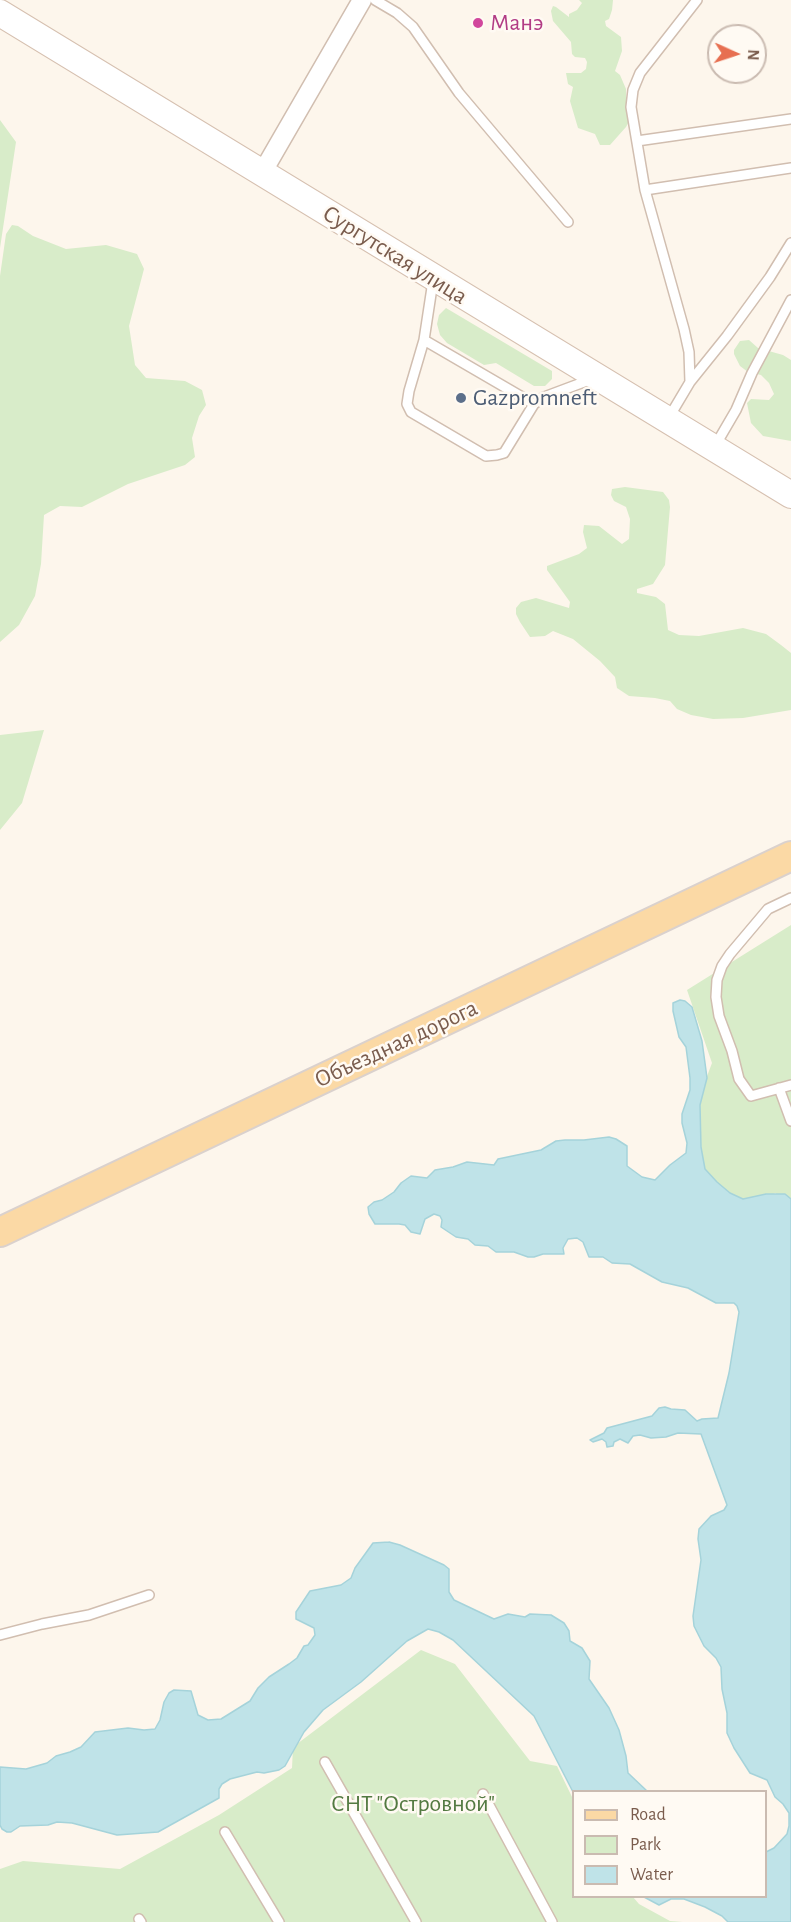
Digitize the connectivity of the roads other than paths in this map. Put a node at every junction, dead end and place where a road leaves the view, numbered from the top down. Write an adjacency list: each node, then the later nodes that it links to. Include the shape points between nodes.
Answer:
1 (363, 0): 8 (street)
2 (375, 0): 10 (lane, via 413,27 459,93)
3 (697, 0): 6 (lane, via 640,73 631,107)
4 (0, 13): 8 (main road, Сургутская улица)
5 (791, 119): 6 (lane)
6 (637, 141): 9 (lane)
7 (791, 168): 9 (lane)
8 (262, 173): 12 (main road, Сургутская улица)
9 (645, 190): 16 (lane, via 684,329)
10 (568, 222)
11 (791, 243): 16 (lane)
12 (433, 279): 14 (lane); 15 (main road, Сургутская улица)
13 (791, 300): 19 (lane)
14 (424, 340): 17 (lane); 17 (lane, via 407,404 411,412 486,456 504,453)
15 (596, 377): 17 (lane); 18 (main road, Сургутская улица)
16 (690, 382): 18 (lane)
17 (534, 404)
18 (667, 421): 19 (main road, Сургутская улица)
19 (713, 448): 20 (main road, Сургутская улица)
20 (791, 495)
21 (791, 856): 26 (main road, Объездная дорога)
22 (791, 898): 24 (lane, via 768,909 730,954 717,980 719,1016 739,1079 751,1096)
23 (791, 1085): 24 (lane)
24 (779, 1088): 25 (lane)
25 (791, 1121)
26 (0, 1232)
27 (149, 1595): 28 (lane, via 89,1615)
28 (0, 1635)
29 (325, 1762): 33 (lane)
30 (483, 1794): 34 (lane)
31 (225, 1832): 32 (lane)
32 (279, 1922)
33 (416, 1922)
34 (552, 1922)

